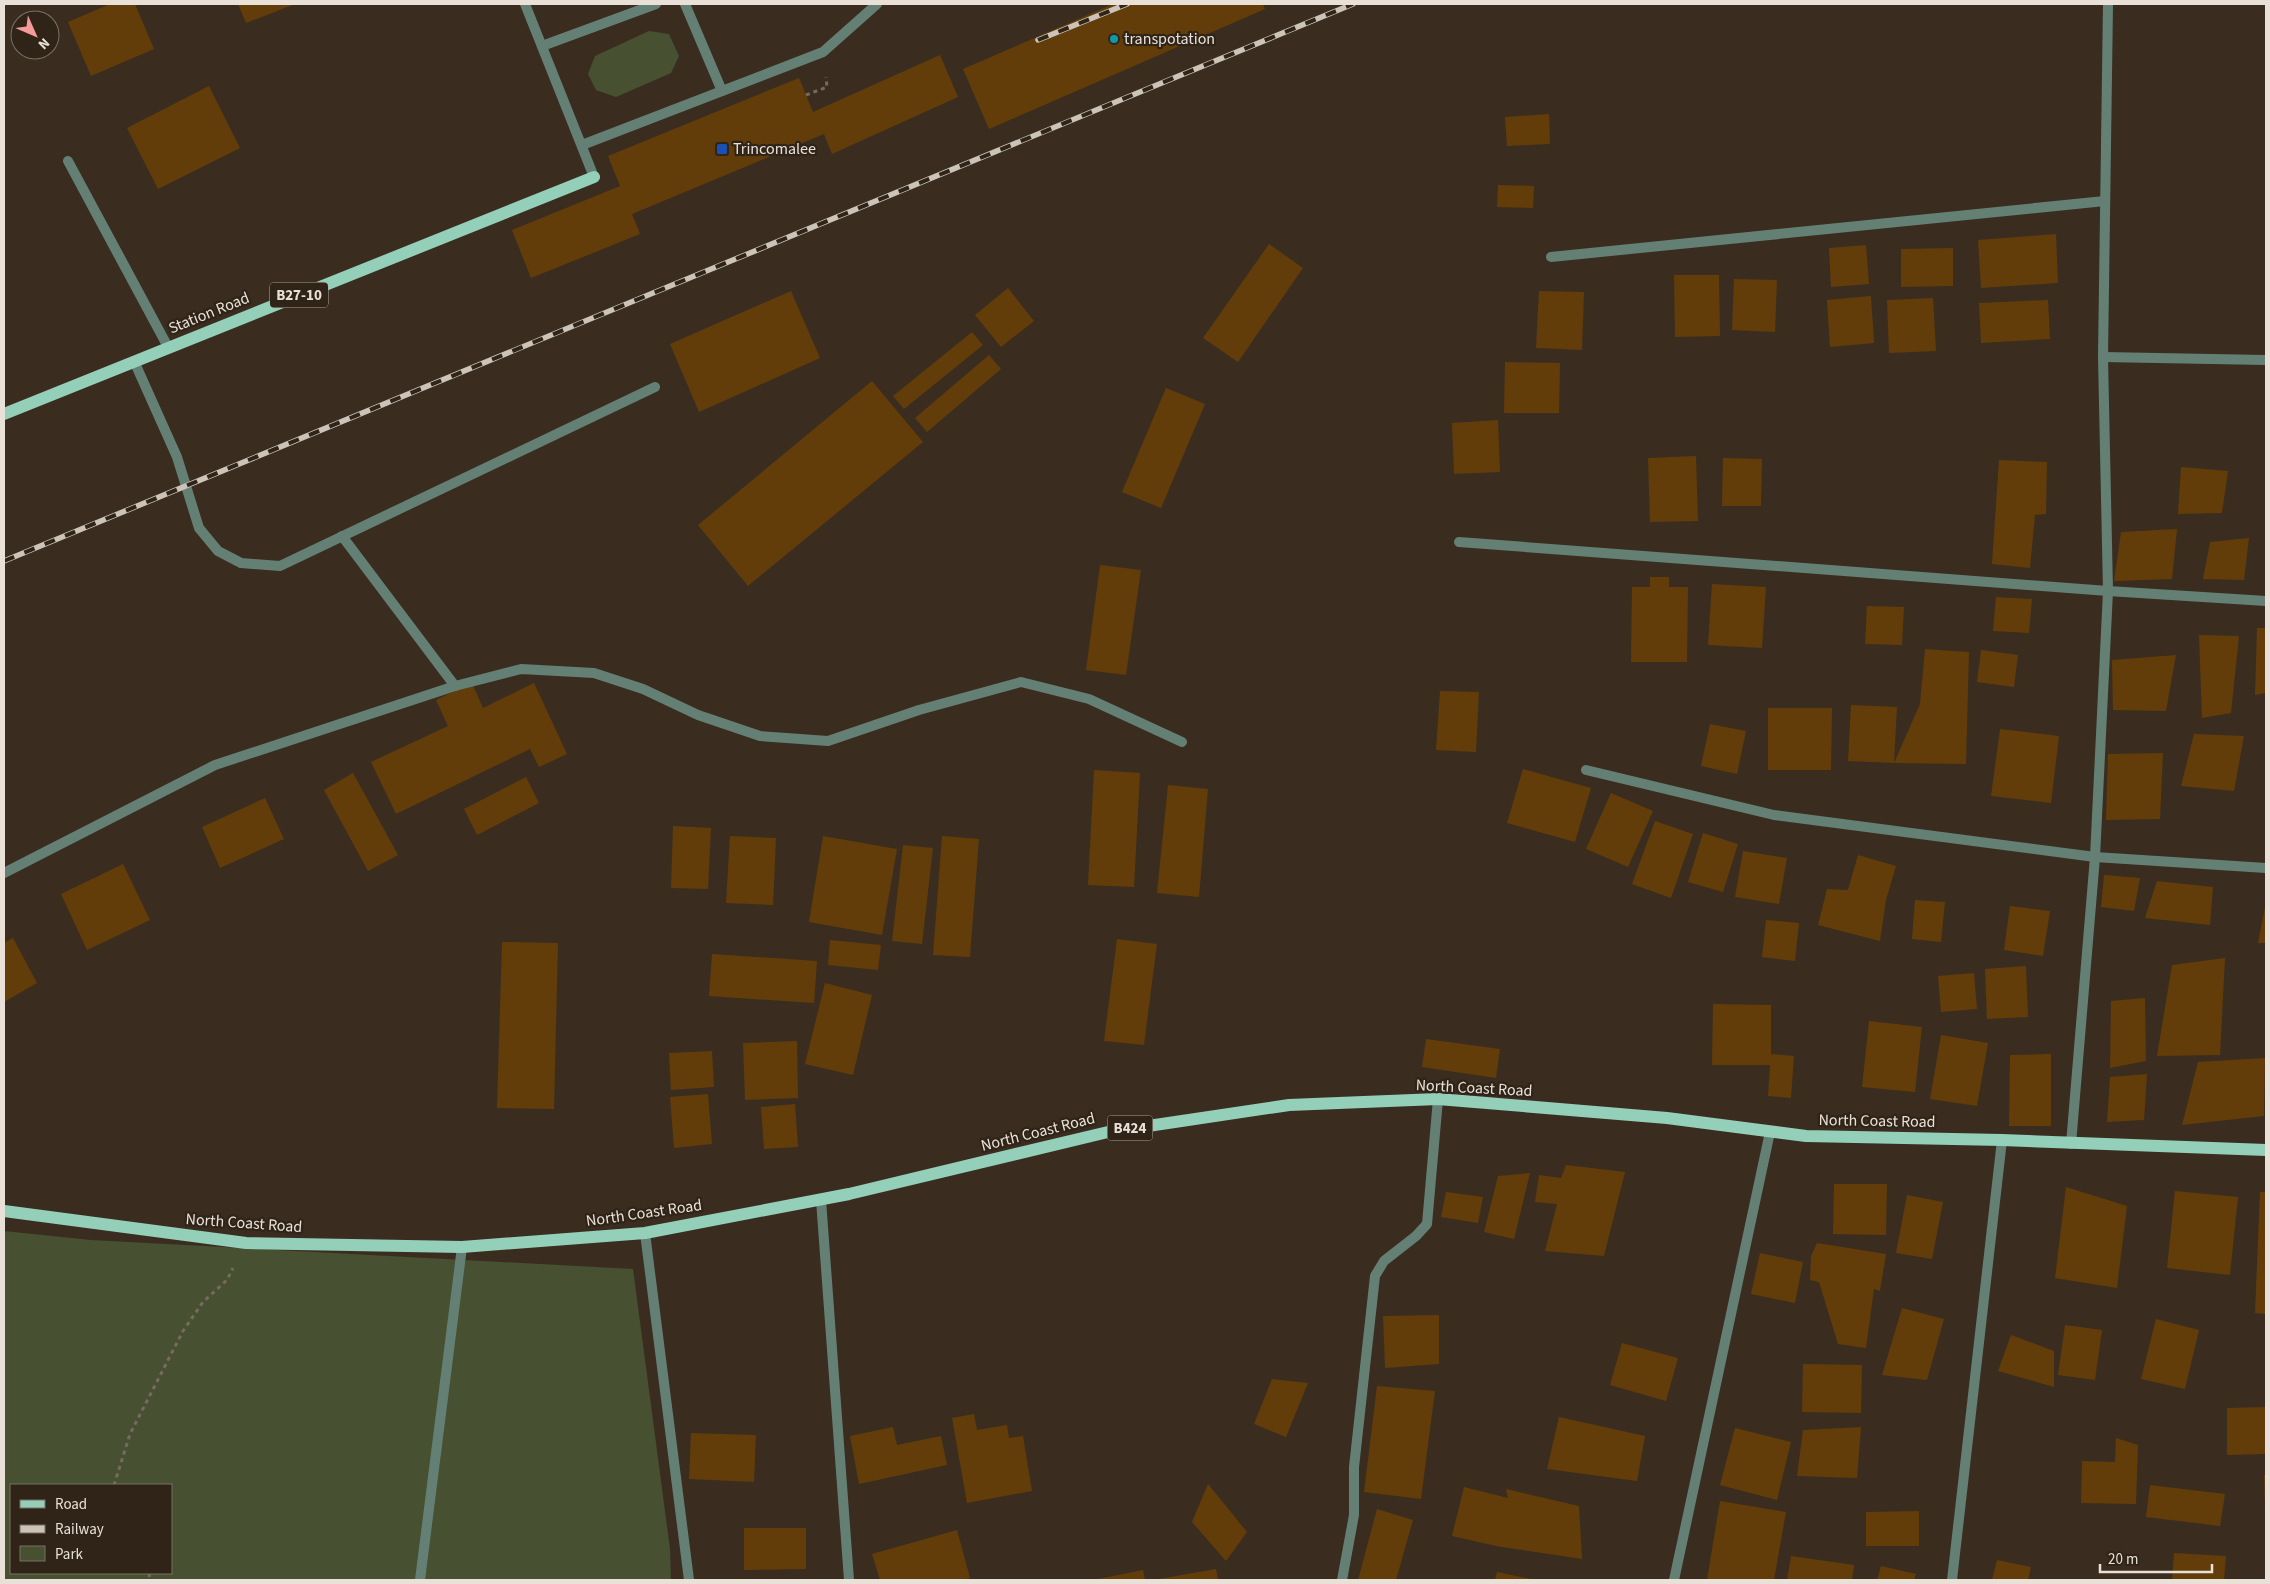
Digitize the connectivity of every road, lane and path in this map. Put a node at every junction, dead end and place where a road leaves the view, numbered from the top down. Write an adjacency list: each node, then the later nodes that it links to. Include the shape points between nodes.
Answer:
1 (526, 4): 6 (street)
2 (656, 4): 6 (street)
3 (685, 4): 7 (street)
4 (877, 4): 7 (street, via 823,52)
5 (2108, 4): 11 (street)
6 (542, 46): 8 (street)
7 (722, 91): 8 (street)
8 (582, 146): 10 (street)
9 (68, 161): 13 (street)
10 (594, 177): 13 (main road, Station Road / B27-10)
11 (2105, 202): 12 (street); 14 (street)
12 (1551, 257)
13 (168, 347): 16 (main road, Station Road / B27-10)
14 (2103, 357): 15 (street); 21 (street)
15 (2266, 360)
16 (134, 361): 18 (main road, Station Road / B27-10); 19 (street, via 177,458 200,528 218,551 241,563 280,566)
17 (655, 387): 19 (street)
18 (4, 414)
19 (342, 536): 23 (street)
20 (1459, 542): 21 (street)
21 (2108, 591): 22 (street); 26 (street)
22 (2266, 601)
23 (455, 686): 24 (street, via 521,669 594,673 760,736 828,741 919,710 1021,682 1089,699); 28 (street, via 215,765)
24 (1182, 742)
25 (1586, 770): 26 (street, via 1774,815)
26 (2096, 857): 27 (street); 32 (street)
27 (2266, 868)
28 (4, 873)
29 (1438, 1099): 30 (main road, North Coast Road / B424, via 1667,1118); 34 (main road, North Coast Road / B424, via 1289,1105 1108,1132); 43 (street, via 1427,1224 1384,1261 1374,1276 1354,1467 1354,1515)
30 (1770, 1132): 31 (main road, North Coast Road / B424, via 1806,1136); 44 (street)
31 (2002, 1140): 32 (main road, North Coast Road / B424); 45 (street)
32 (2071, 1144): 33 (main road, North Coast Road / B424)
33 (2266, 1150)
34 (821, 1200): 36 (main road, North Coast Road / B424); 42 (street)
35 (4, 1212): 37 (main road, North Coast Road / B424)
36 (644, 1233): 38 (main road, North Coast Road / B424); 41 (street)
37 (246, 1243): 38 (main road, North Coast Road / B424); 39 (path, via 227,1280 203,1302 183,1331 130,1434)
38 (462, 1248): 40 (street)
39 (114, 1484)
40 (420, 1580)
41 (689, 1580)
42 (849, 1580)
43 (1342, 1580)
44 (1674, 1580)
45 (1952, 1580)

